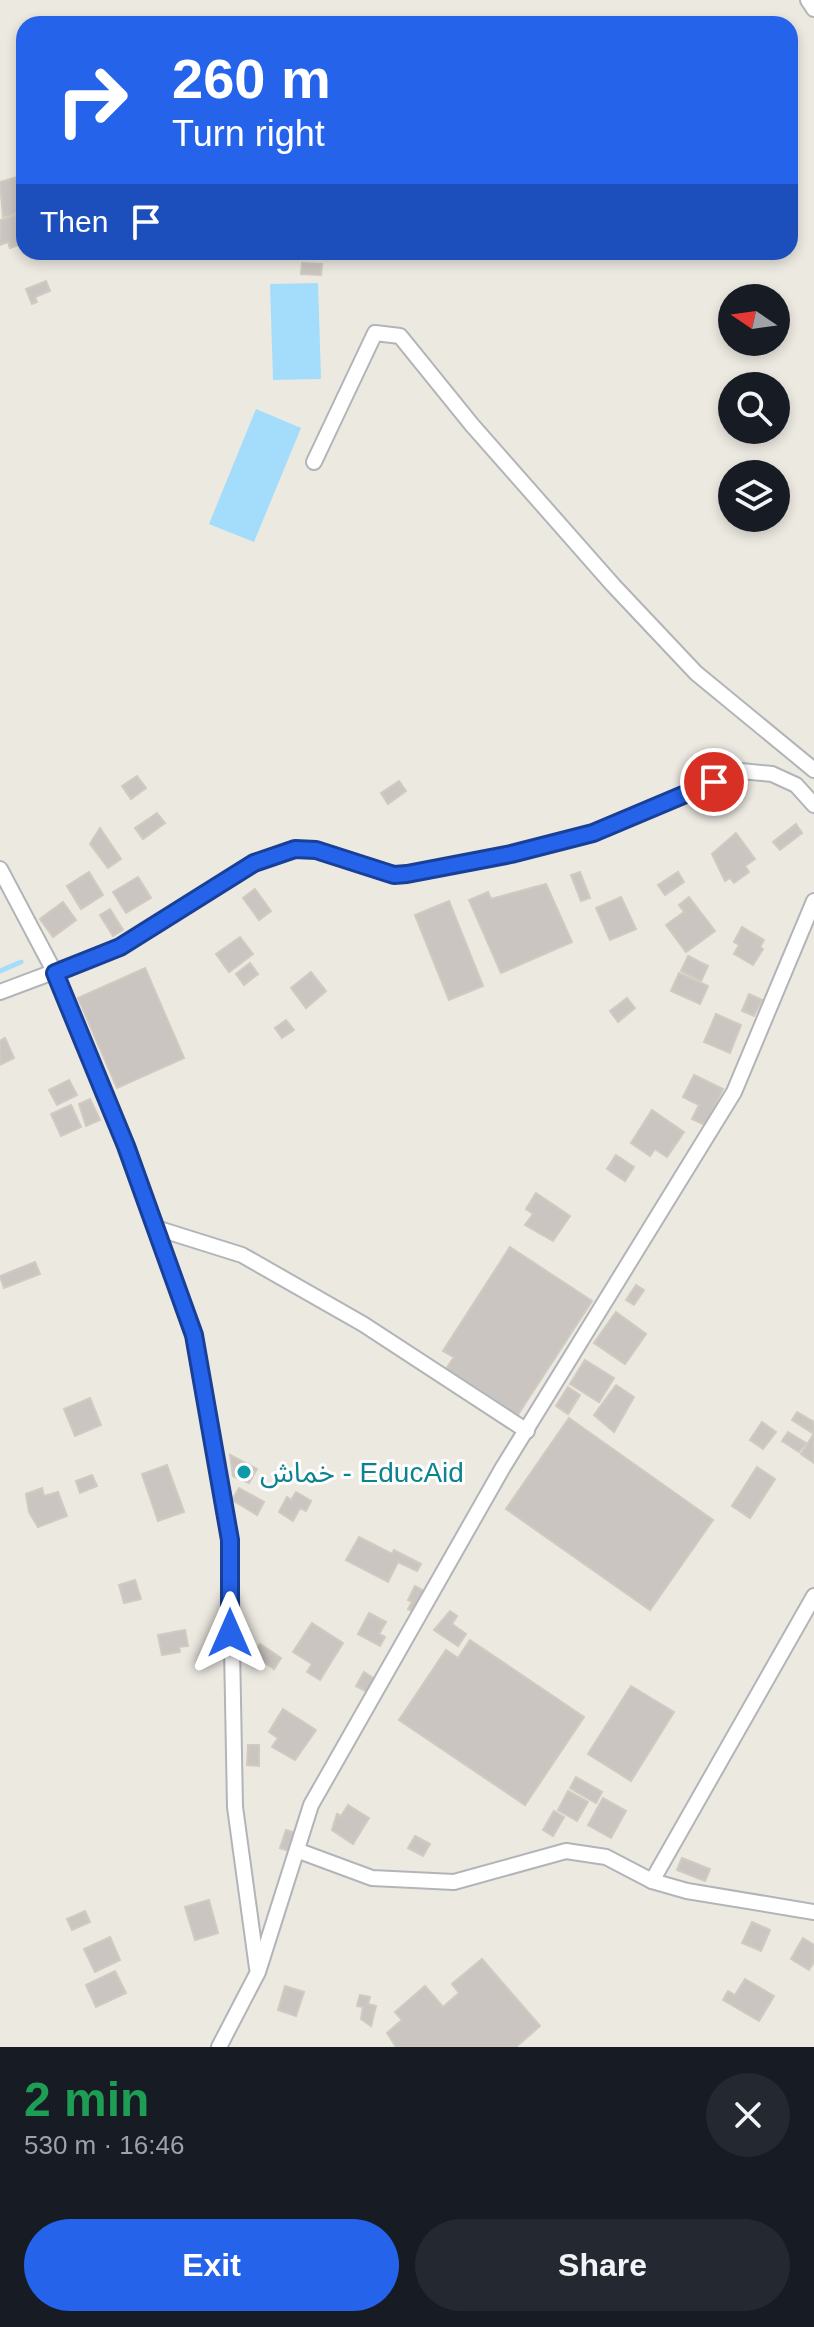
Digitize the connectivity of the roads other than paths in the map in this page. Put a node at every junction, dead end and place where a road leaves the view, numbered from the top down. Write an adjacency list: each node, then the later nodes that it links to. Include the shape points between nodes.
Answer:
1 (808, 0): 2 (street)
2 (814, 9)
3 (314, 462): 4 (street, via 375,333 400,336 532,493 696,673)
4 (814, 770)
5 (814, 805): 8 (street, via 796,785 772,774 741,771 593,833 407,874 295,849 254,863 120,947)
6 (0, 869): 8 (street)
7 (814, 901): 11 (street, via 734,1092)
8 (55, 973): 9 (street); 10 (street)
9 (0, 992)
10 (156, 1228): 11 (street, via 242,1255 363,1324); 16 (street, via 194,1335 230,1540 235,1807)
11 (527, 1431): 13 (street, via 311,1805)
12 (814, 1596): 14 (street)
13 (299, 1851): 14 (street, via 372,1878 454,1882 566,1851 606,1857); 16 (street)
14 (652, 1881): 15 (street)
15 (814, 1912)
16 (258, 1972): 17 (street)
17 (219, 2047)

